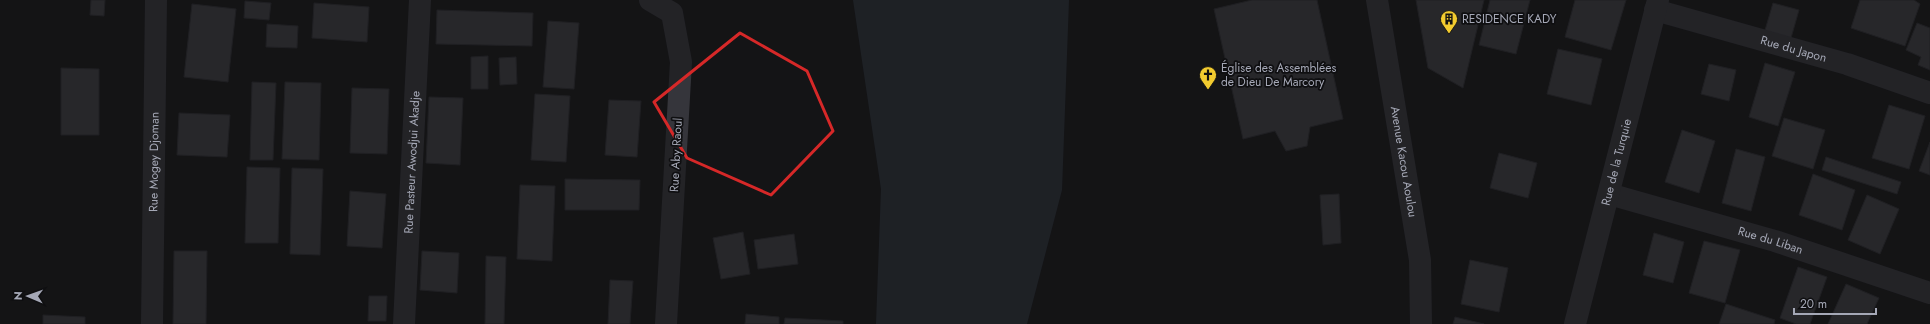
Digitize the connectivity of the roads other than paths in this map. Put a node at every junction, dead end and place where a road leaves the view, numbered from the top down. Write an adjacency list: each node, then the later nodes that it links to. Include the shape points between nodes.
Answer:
1 (156, 0): 9 (street, Rue Mogey Djoman)
2 (420, 0): 10 (street, Rue Pasteur Awodjui Akadje)
3 (650, 0): 11 (street, Rue Aby Raoul, via 672,14 681,62)
4 (1377, 0): 12 (street, Avenue Kacou Aoulou, via 1420,260)
5 (1656, 5): 6 (street, Rue du Japon, via 1847,64); 7 (street, Rue de la Turquie)
6 (1930, 93)
7 (1610, 194): 8 (street, Rue du Liban, via 1775,241); 13 (street, Rue de la Turquie)
8 (1930, 293)
9 (152, 324)
10 (404, 324)
11 (666, 324)
12 (1421, 324)
13 (1575, 324)

